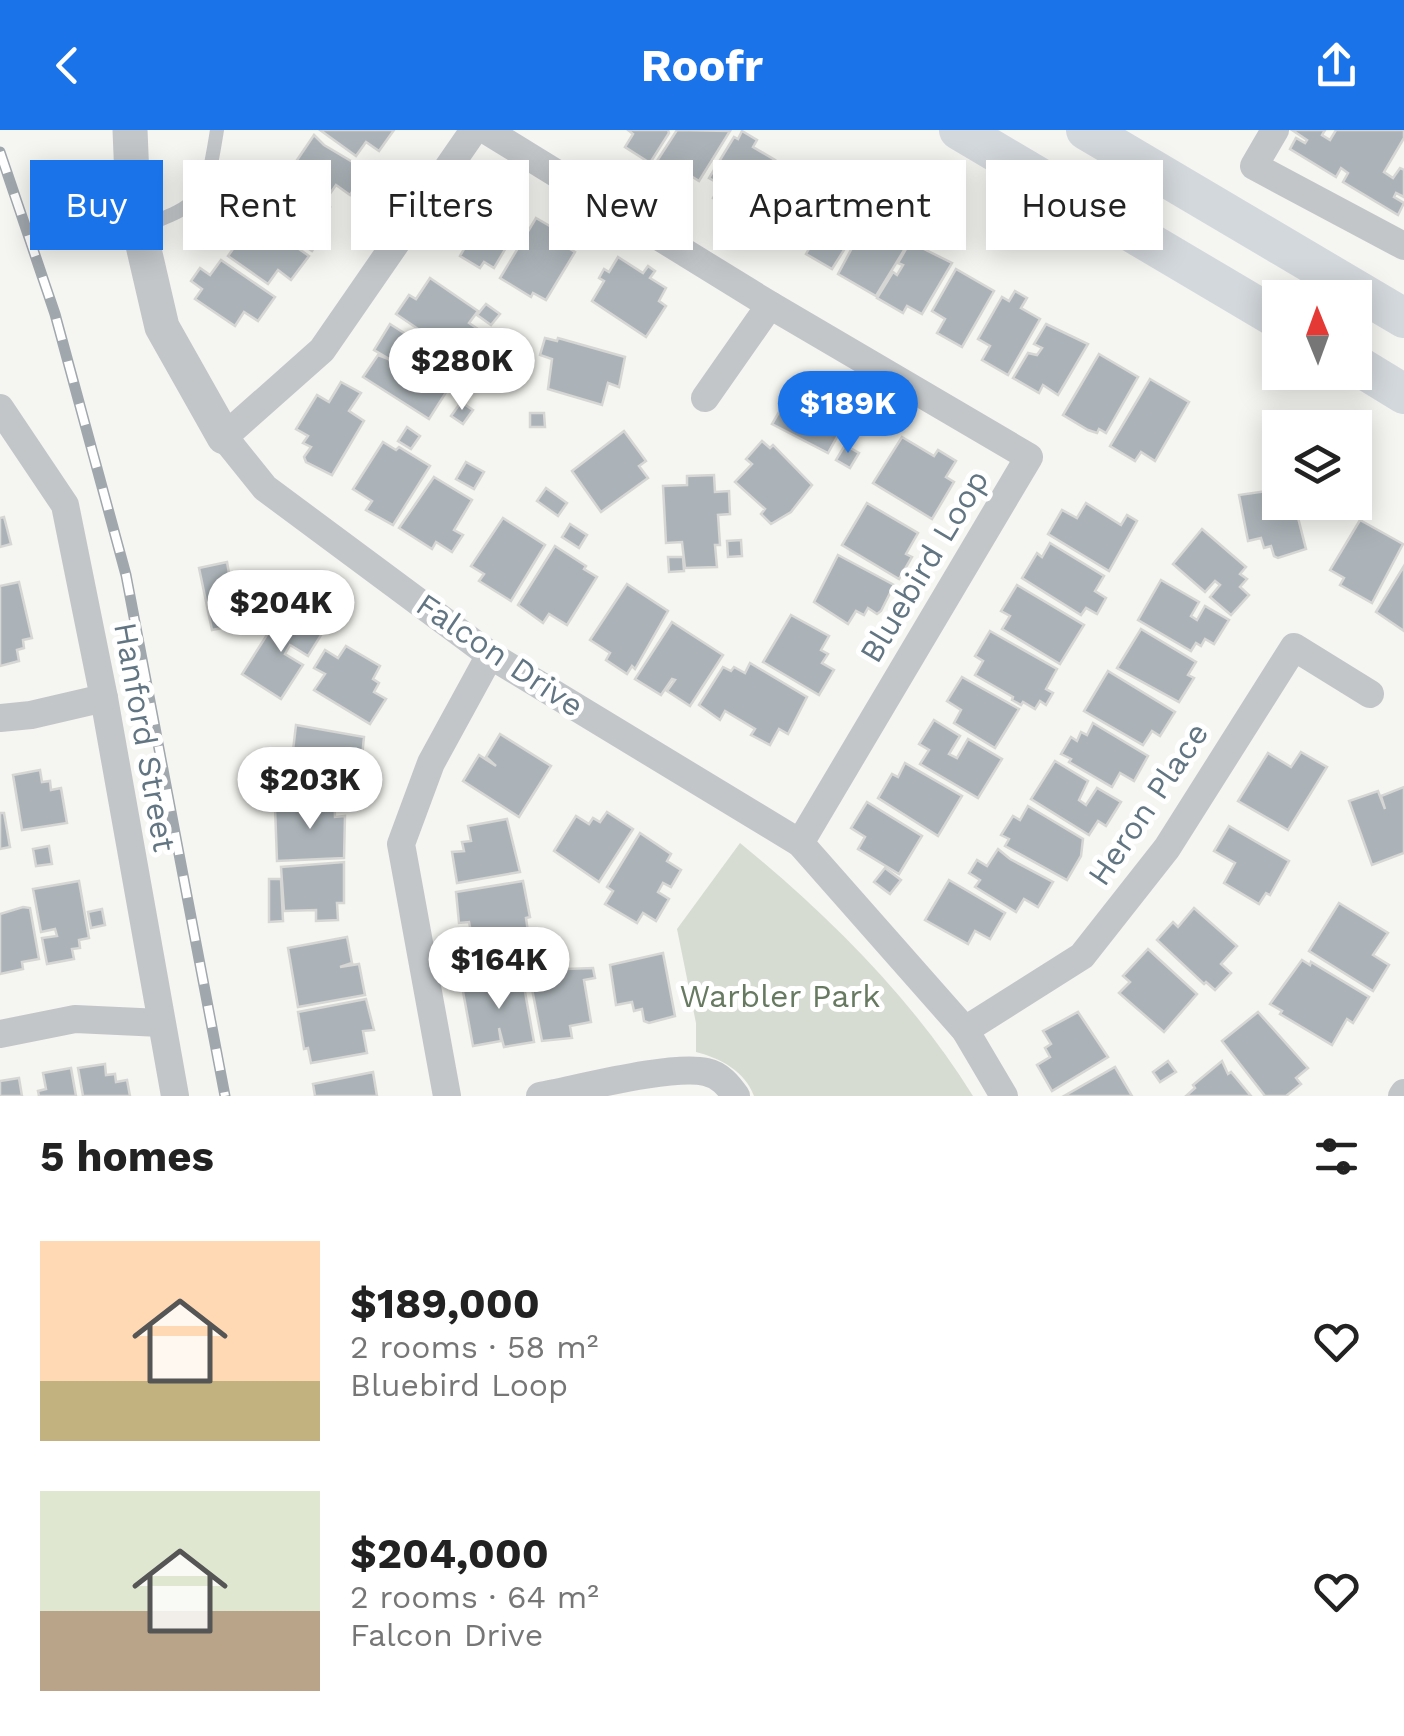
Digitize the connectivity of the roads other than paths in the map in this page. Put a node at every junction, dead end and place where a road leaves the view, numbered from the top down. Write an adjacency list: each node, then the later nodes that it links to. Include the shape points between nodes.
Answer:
1 (130, 130): 8 (street, Falcon Drive)
2 (217, 130): 9 (lane, via 210,177 193,204)
3 (474, 130): 19 (street, via 322,350)
4 (486, 130): 12 (street, Bluebird Loop)
5 (959, 130): 13 (main road)
6 (1086, 130): 14 (main road)
7 (1276, 130): 10 (street, via 1254,166)
8 (132, 160)
9 (163, 220)
10 (1404, 246)
11 (143, 250): 19 (street, Falcon Drive, via 162,327)
12 (770, 305): 17 (street); 24 (street, Bluebird Loop, via 1029,457)
13 (1262, 309)
14 (1404, 318)
15 (1372, 374): 16 (main road)
16 (1404, 394)
17 (705, 398)
18 (0, 408): 22 (street, Hanford Street, via 66,506)
19 (224, 436): 20 (street, Falcon Drive, via 265,488)
20 (490, 655): 24 (street, Falcon Drive); 29 (street, via 431,762 401,844)
21 (1370, 694): 26 (street, Heron Place, via 1294,647 1167,848 1082,956)
22 (104, 698): 23 (street); 25 (street, Hanford Street)
23 (0, 718)
24 (800, 842): 26 (street, Falcon Drive)
25 (161, 1023): 27 (street, via 75,1019); 28 (street, Hanford Street)
26 (965, 1030): 32 (street, Falcon Drive)
27 (0, 1034)
28 (175, 1096)
29 (447, 1096)
30 (540, 1096): 31 (street, via 684,1070 709,1072)
31 (736, 1096)
32 (1004, 1096)

